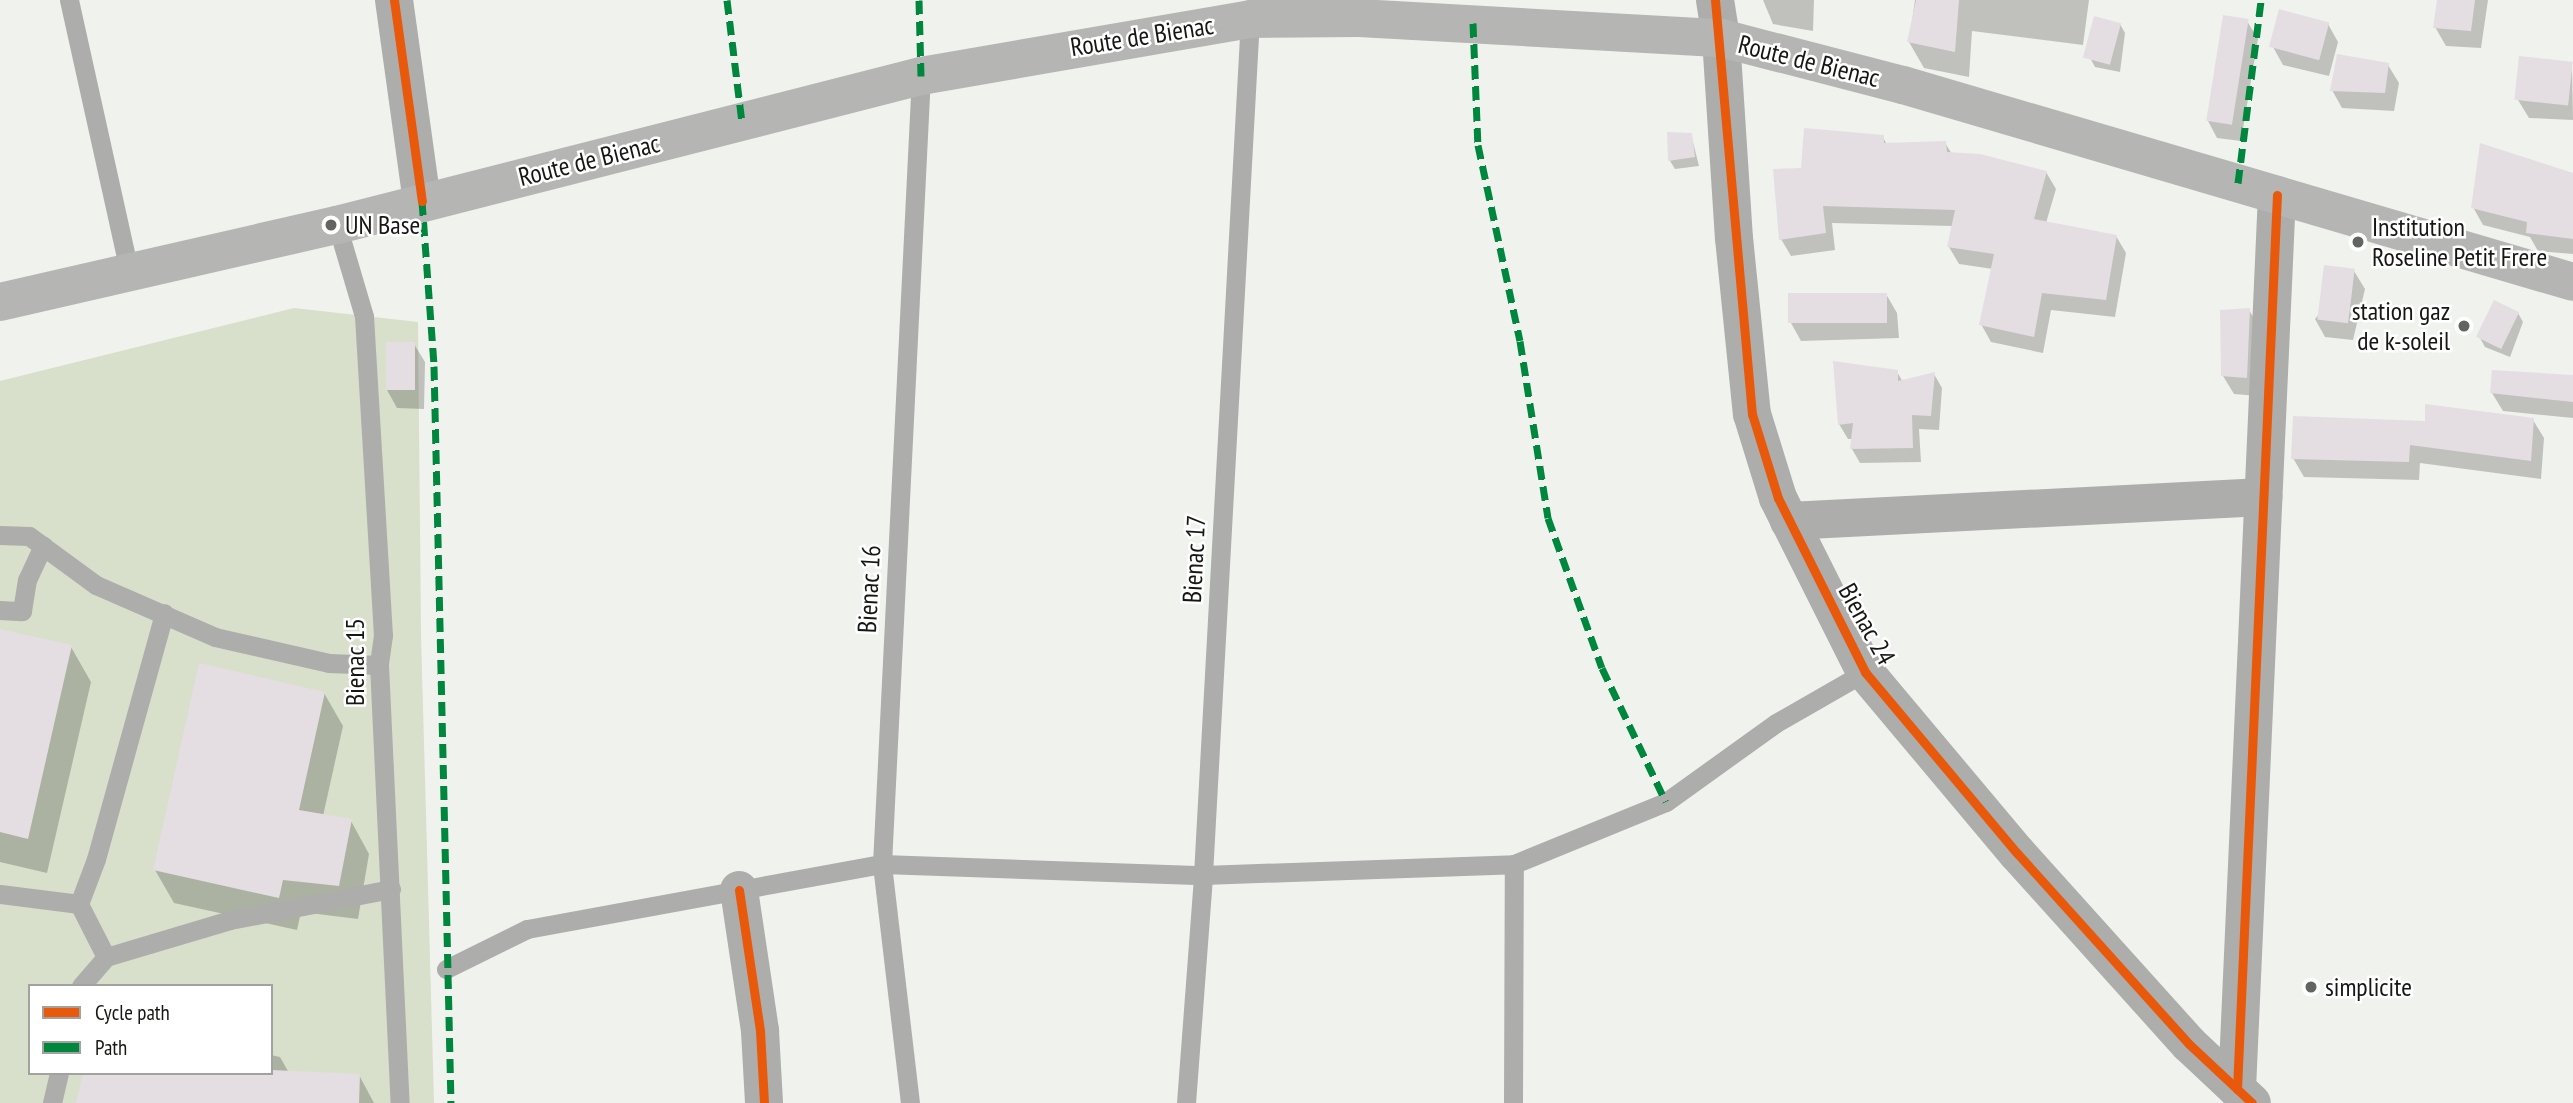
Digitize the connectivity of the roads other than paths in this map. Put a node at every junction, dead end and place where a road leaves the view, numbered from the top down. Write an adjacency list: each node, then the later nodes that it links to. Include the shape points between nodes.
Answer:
1 (69, 0): 10 (lane)
2 (394, 0): 8 (street)
3 (1715, 0): 5 (street, Bienac 24)
4 (1250, 19): 5 (main road, Route de Bienac, via 1435,21); 6 (main road, Route de Bienac); 23 (lane, Bienac 17)
5 (1721, 38): 7 (main road, Route de Bienac, via 1903,85); 14 (street, Bienac 24, via 1752,414)
6 (921, 76): 8 (main road, Route de Bienac); 21 (lane, Bienac 16)
7 (2277, 195): 11 (main road, Route de Bienac); 13 (street)
8 (422, 201): 9 (main road, Route de Bienac)
9 (337, 225): 10 (main road, Route de Bienac); 19 (lane, Bienac 15, via 364,316 383,635)
10 (130, 271): 12 (main road, Route de Bienac)
11 (2573, 282)
12 (0, 302)
13 (2263, 497): 14 (street); 32 (street)
14 (1789, 521): 20 (street, Bienac 24)
15 (0, 535): 16 (lane, via 29,536)
16 (43, 545): 17 (lane, via 27,580 22,611); 18 (lane, via 96,585)
17 (0, 610)
18 (164, 613): 19 (lane, via 215,638 269,652 329,663); 27 (lane, via 96,859)
19 (379, 665): 24 (lane, Bienac 15)
20 (1865, 672): 22 (lane, via 1776,723 1666,802); 32 (street, Bienac 24, via 2017,853 2189,1044)
21 (882, 864): 23 (lane); 25 (lane); 36 (lane, Bienac 16)
22 (1514, 864): 23 (lane); 38 (lane)
23 (1203, 875): 37 (lane, Bienac 17)
24 (391, 889): 28 (lane, via 230,920); 34 (lane, Bienac 15)
25 (739, 890): 29 (lane, via 527,929); 35 (street, via 760,1031)
26 (0, 894): 27 (lane)
27 (79, 904): 28 (lane)
28 (106, 957): 30 (lane)
29 (446, 969)
30 (83, 984)
31 (59, 1075): 33 (lane)
32 (2244, 1096)
33 (52, 1103)
34 (400, 1103)
35 (764, 1103)
36 (910, 1103)
37 (1186, 1103)
38 (1513, 1103)

